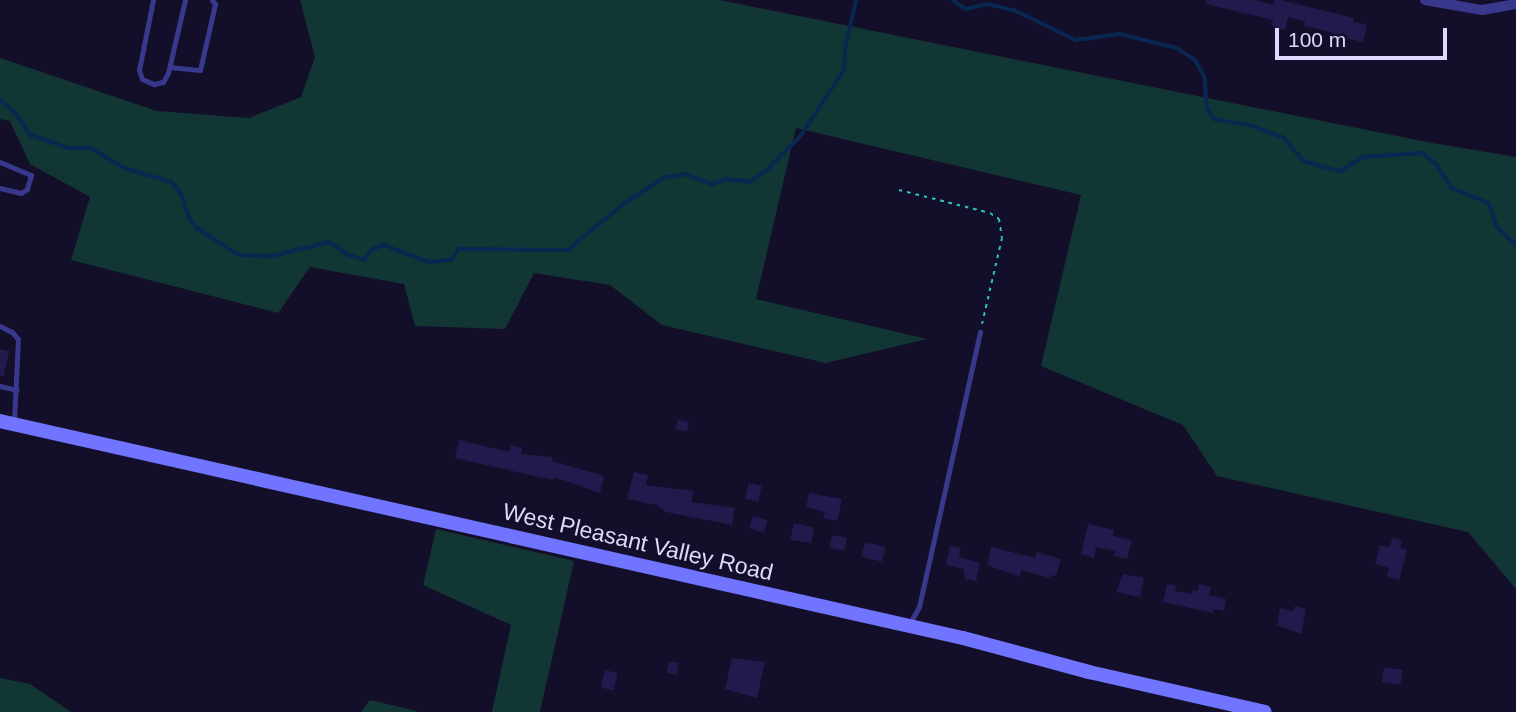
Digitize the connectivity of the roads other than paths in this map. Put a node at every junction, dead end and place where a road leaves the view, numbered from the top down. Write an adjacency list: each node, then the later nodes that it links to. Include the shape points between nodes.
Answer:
1 (153, 0): 6 (lane, via 139,71 142,79 154,85 163,82)
2 (185, 0): 6 (lane)
3 (212, 0): 6 (lane, via 215,4 200,71)
4 (1425, 0): 5 (street, via 1482,10)
5 (1516, 5)
6 (170, 67)
7 (0, 162): 8 (lane, via 31,175 21,194)
8 (0, 188)
9 (0, 326): 12 (lane, via 18,339)
10 (981, 332): 14 (lane, via 919,607)
11 (0, 386): 12 (lane)
12 (17, 390): 13 (lane)
13 (7, 423): 14 (main road, West Pleasant Valley Road)
14 (909, 626): 15 (main road, West Pleasant Valley Road)
15 (1265, 712)

